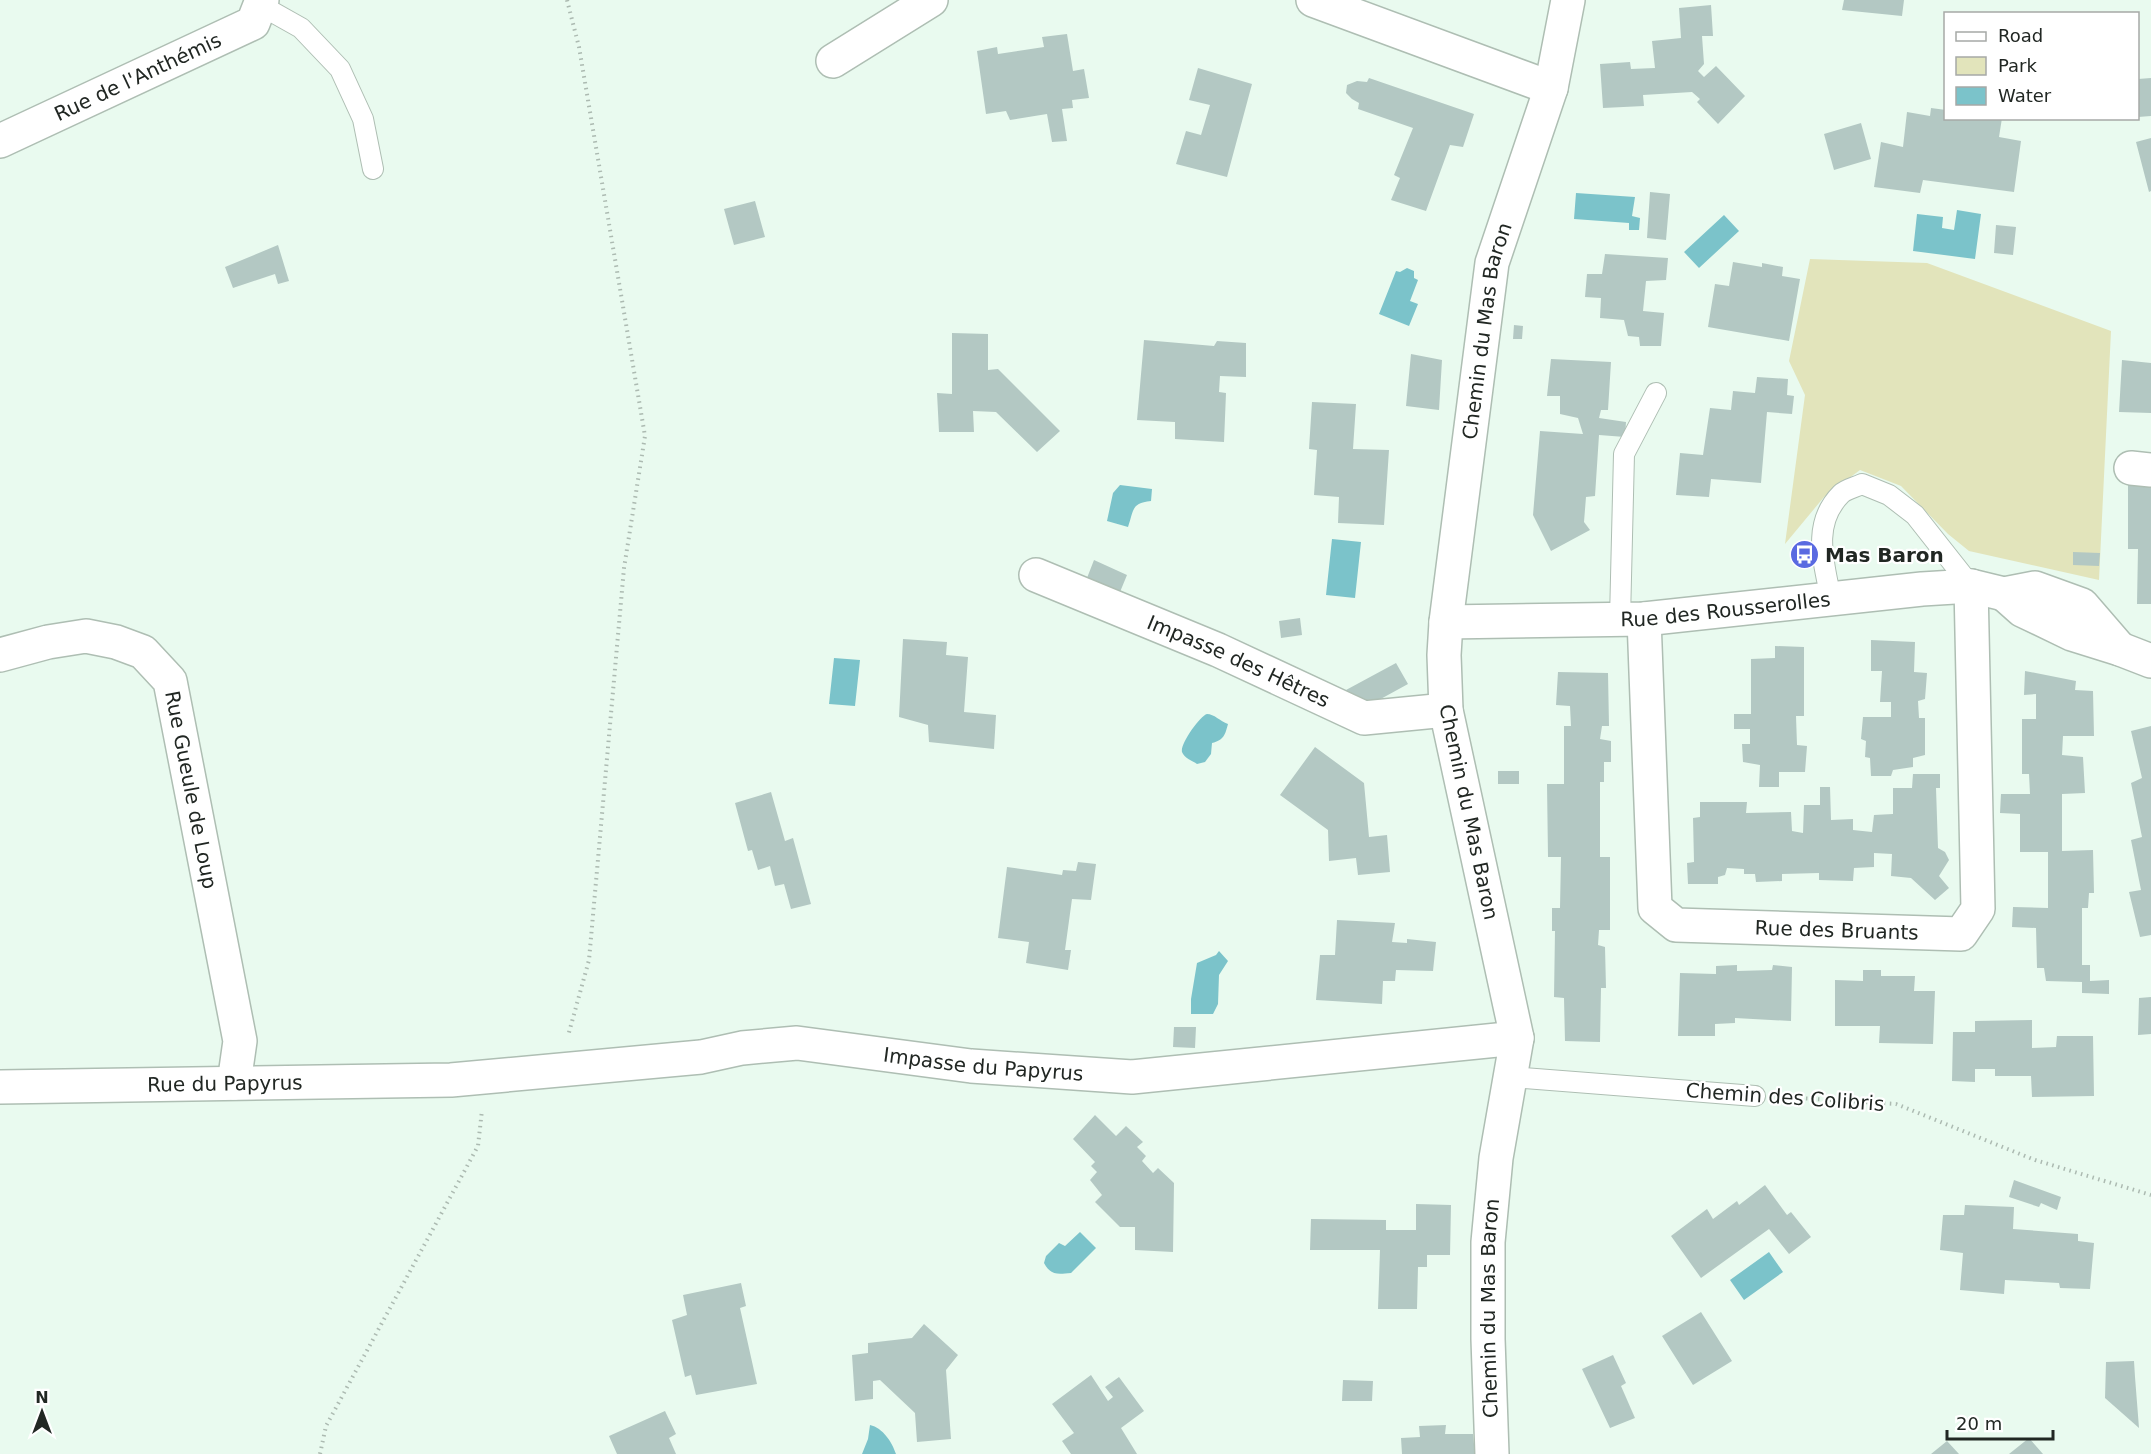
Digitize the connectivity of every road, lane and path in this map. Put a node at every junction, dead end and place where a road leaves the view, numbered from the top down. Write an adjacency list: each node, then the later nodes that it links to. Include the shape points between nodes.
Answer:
1 (567, 0): 19 (path, via 579,47 645,436 624,568 589,960)
2 (931, 0): 6 (street)
3 (1313, 0): 7 (street)
4 (1568, 0): 7 (street, Chemin du Mas Baron)
5 (261, 2): 8 (street, Rue de l'Anthémis, via 254,23); 9 (lane, via 301,28 340,69 363,119)
6 (833, 61)
7 (1551, 88): 15 (street, Chemin du Mas Baron, via 1492,262)
8 (0, 141)
9 (373, 169)
10 (1656, 393): 14 (lane, via 1624,454)
11 (1036, 575): 18 (street, Impasse des Hêtres, via 1218,650 1364,718)
12 (1971, 586): 13 (street, Rue des Rousserolles); 13 (lane, via 1915,514 1889,495 1862,484 1842,493 1826,516 1820,547); 14 (street, Rue des Bruants, via 1978,909 1961,934 1676,925 1655,908); 17 (street, Rue des Rousserolles, via 2004,594 2035,588 2082,605 2120,649)
13 (1831, 599): 14 (street, Rue des Rousserolles)
14 (1632, 619): 15 (street, Rue des Rousserolles)
15 (1446, 622): 18 (street, Chemin du Mas Baron)
16 (0, 655): 24 (street, Rue Gueule de Loup, via 86,636 143,652 170,681 240,1041)
17 (2151, 661)
18 (1446, 710): 20 (street, Chemin du Mas Baron)
19 (568, 1037)
20 (1517, 1038): 21 (street, Impasse du Papyrus, via 1132,1077 971,1066 797,1043 701,1057); 22 (street, Chemin du Mas Baron)
21 (486, 1077): 23 (street, Impasse du Papyrus); 28 (path, via 478,1146 326,1426)
22 (1510, 1077): 26 (lane, Chemin des Colibris); 29 (street, Chemin du Mas Baron, via 1496,1158 1488,1242)
23 (451, 1080): 24 (street, Rue du Papyrus)
24 (234, 1083): 25 (street, Rue du Papyrus)
25 (0, 1086)
26 (1755, 1096): 27 (path, Chemin des Colibris, via 1896,1104 2035,1160)
27 (2151, 1195)
28 (320, 1454)
29 (1492, 1454)

